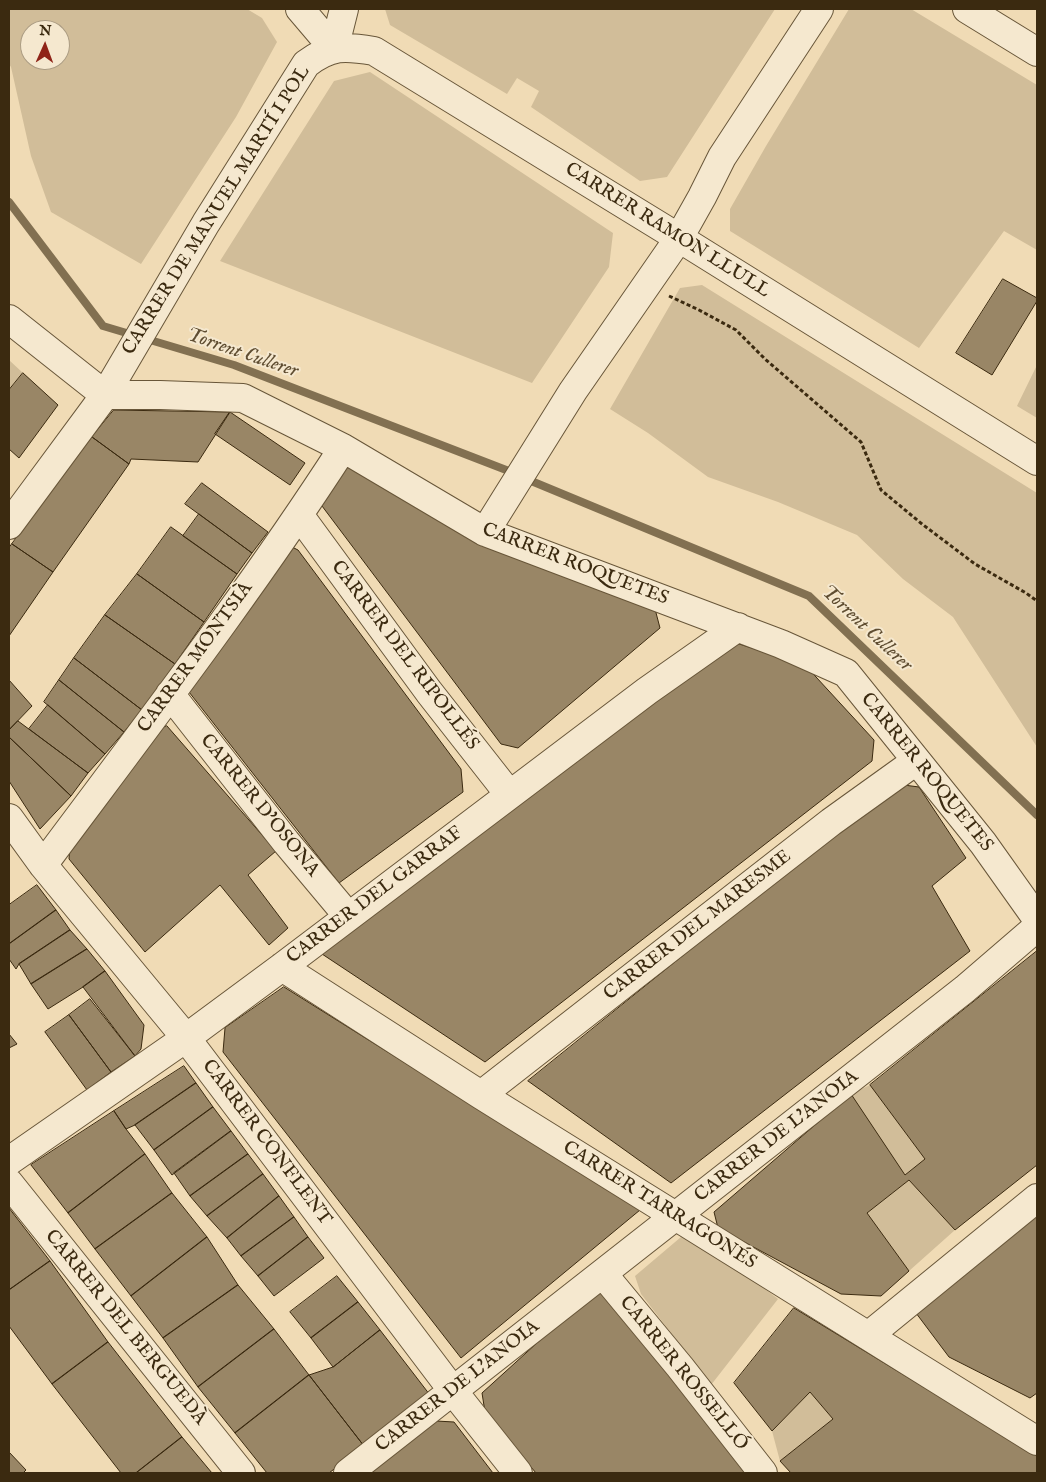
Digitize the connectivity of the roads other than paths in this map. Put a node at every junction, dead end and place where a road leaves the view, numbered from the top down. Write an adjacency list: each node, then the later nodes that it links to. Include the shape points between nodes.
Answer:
1 (300, 9): 5 (street)
2 (344, 9): 5 (street)
3 (819, 9): 7 (street, via 722,157)
4 (968, 9): 6 (street)
5 (334, 49): 7 (street, CARRER RAMON LLULL, via 374,51); 9 (street, CARRER DE MANUEL MARTÍ I POL, via 319,54 306,64 206,223)
6 (1037, 52)
7 (679, 238): 11 (street, CARRER RAMON LLULL); 14 (street, via 573,391)
8 (9, 319): 9 (street)
9 (105, 395): 10 (street, CARRER ROQUETES, via 243,398); 13 (street, CARRER DE MANUEL MARTÍ I POL)
10 (343, 448): 12 (street, CARRER MONTSIÀ); 14 (street, CARRER ROQUETES)
11 (1037, 461)
12 (300, 516): 16 (street, CARRER MONTSIÀ); 18 (street, CARRER DEL RIPOLLÉS, via 429,692)
13 (9, 524)
14 (485, 532): 15 (street, CARRER ROQUETES)
15 (738, 627): 17 (street, CARRER ROQUETES, via 846,673); 18 (street, CARRER DEL GARRAF, via 647,690)
16 (170, 694): 20 (street, CARRER MONTSIÀ); 21 (street, CARRER D'OSONA)
17 (916, 761): 22 (street, CARRER ROQUETES, via 983,843); 26 (street, CARRER DEL MARESME, via 831,822)
18 (509, 794): 21 (street, CARRER DEL GARRAF)
19 (9, 818): 20 (street, CARRER CONFLENT)
20 (43, 865): 25 (street, CARRER CONFLENT)
21 (348, 916): 24 (street, CARRER DEL GARRAF)
22 (1037, 919)
23 (1037, 927): 30 (street, CARRER DE L'ANOIA, via 964,989)
24 (282, 967): 25 (street, CARRER DEL GARRAF); 26 (street, CARRER TARRAGONÉS)
25 (186, 1038): 27 (street, CARRER DEL GARRAF); 33 (street, CARRER CONFLENT)
26 (481, 1095): 30 (street, CARRER TARRAGONÉS)
27 (9, 1161)
28 (9, 1184): 35 (street, CARRER DEL BERGUEDÀ)
29 (1037, 1198): 32 (street)
30 (675, 1217): 31 (street, CARRER DE L'ANOIA); 32 (street, CARRER TARRAGONÉS)
31 (603, 1274): 33 (street, CARRER DE L'ANOIA); 38 (street, CARRER ROSSELLÓ)
32 (868, 1336): 34 (street, CARRER TARRAGONÉS)
33 (453, 1391): 36 (street, CARRER DE L'ANOIA); 37 (street, CARRER CONFLENT)
34 (1035, 1437)
35 (241, 1473)
36 (348, 1473)
37 (518, 1473)
38 (763, 1473)

